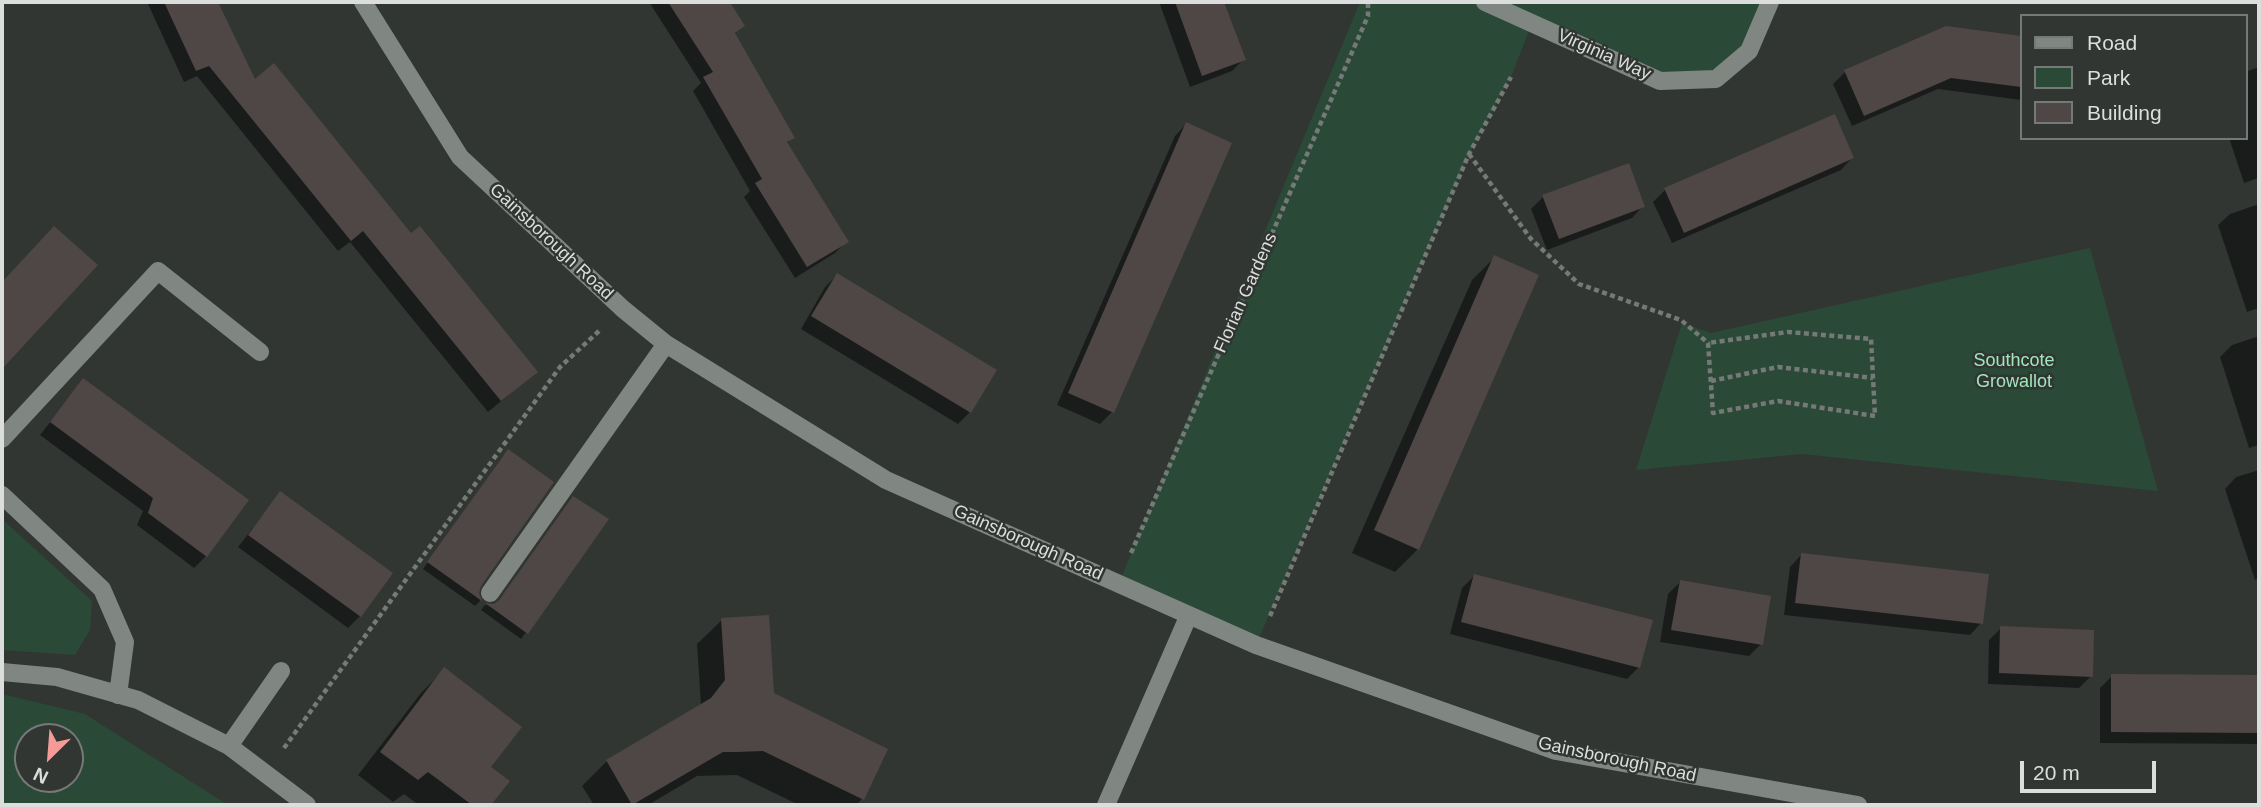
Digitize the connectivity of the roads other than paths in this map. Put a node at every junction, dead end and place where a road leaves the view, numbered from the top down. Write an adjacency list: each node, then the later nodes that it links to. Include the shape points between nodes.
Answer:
1 (363, 2): 4 (street, Gainsborough Road, via 460,157)
2 (1485, 2): 3 (street, Virginia Way, via 1660,81 1716,79 1749,51)
3 (1770, 2)
4 (666, 344): 8 (street); 9 (street, Gainsborough Road, via 886,480)
5 (260, 352): 6 (street, via 158,271)
6 (2, 439)
7 (2, 495): 12 (street, via 102,589 124,642)
8 (490, 593)
9 (1188, 617): 15 (street); 16 (street, Gainsborough Road, via 1556,751)
10 (281, 671): 13 (street)
11 (2, 672): 12 (street, via 57,677)
12 (118, 695): 13 (street, via 138,700)
13 (229, 746): 14 (street)
14 (307, 805)
15 (1105, 805)
16 (1858, 805)

